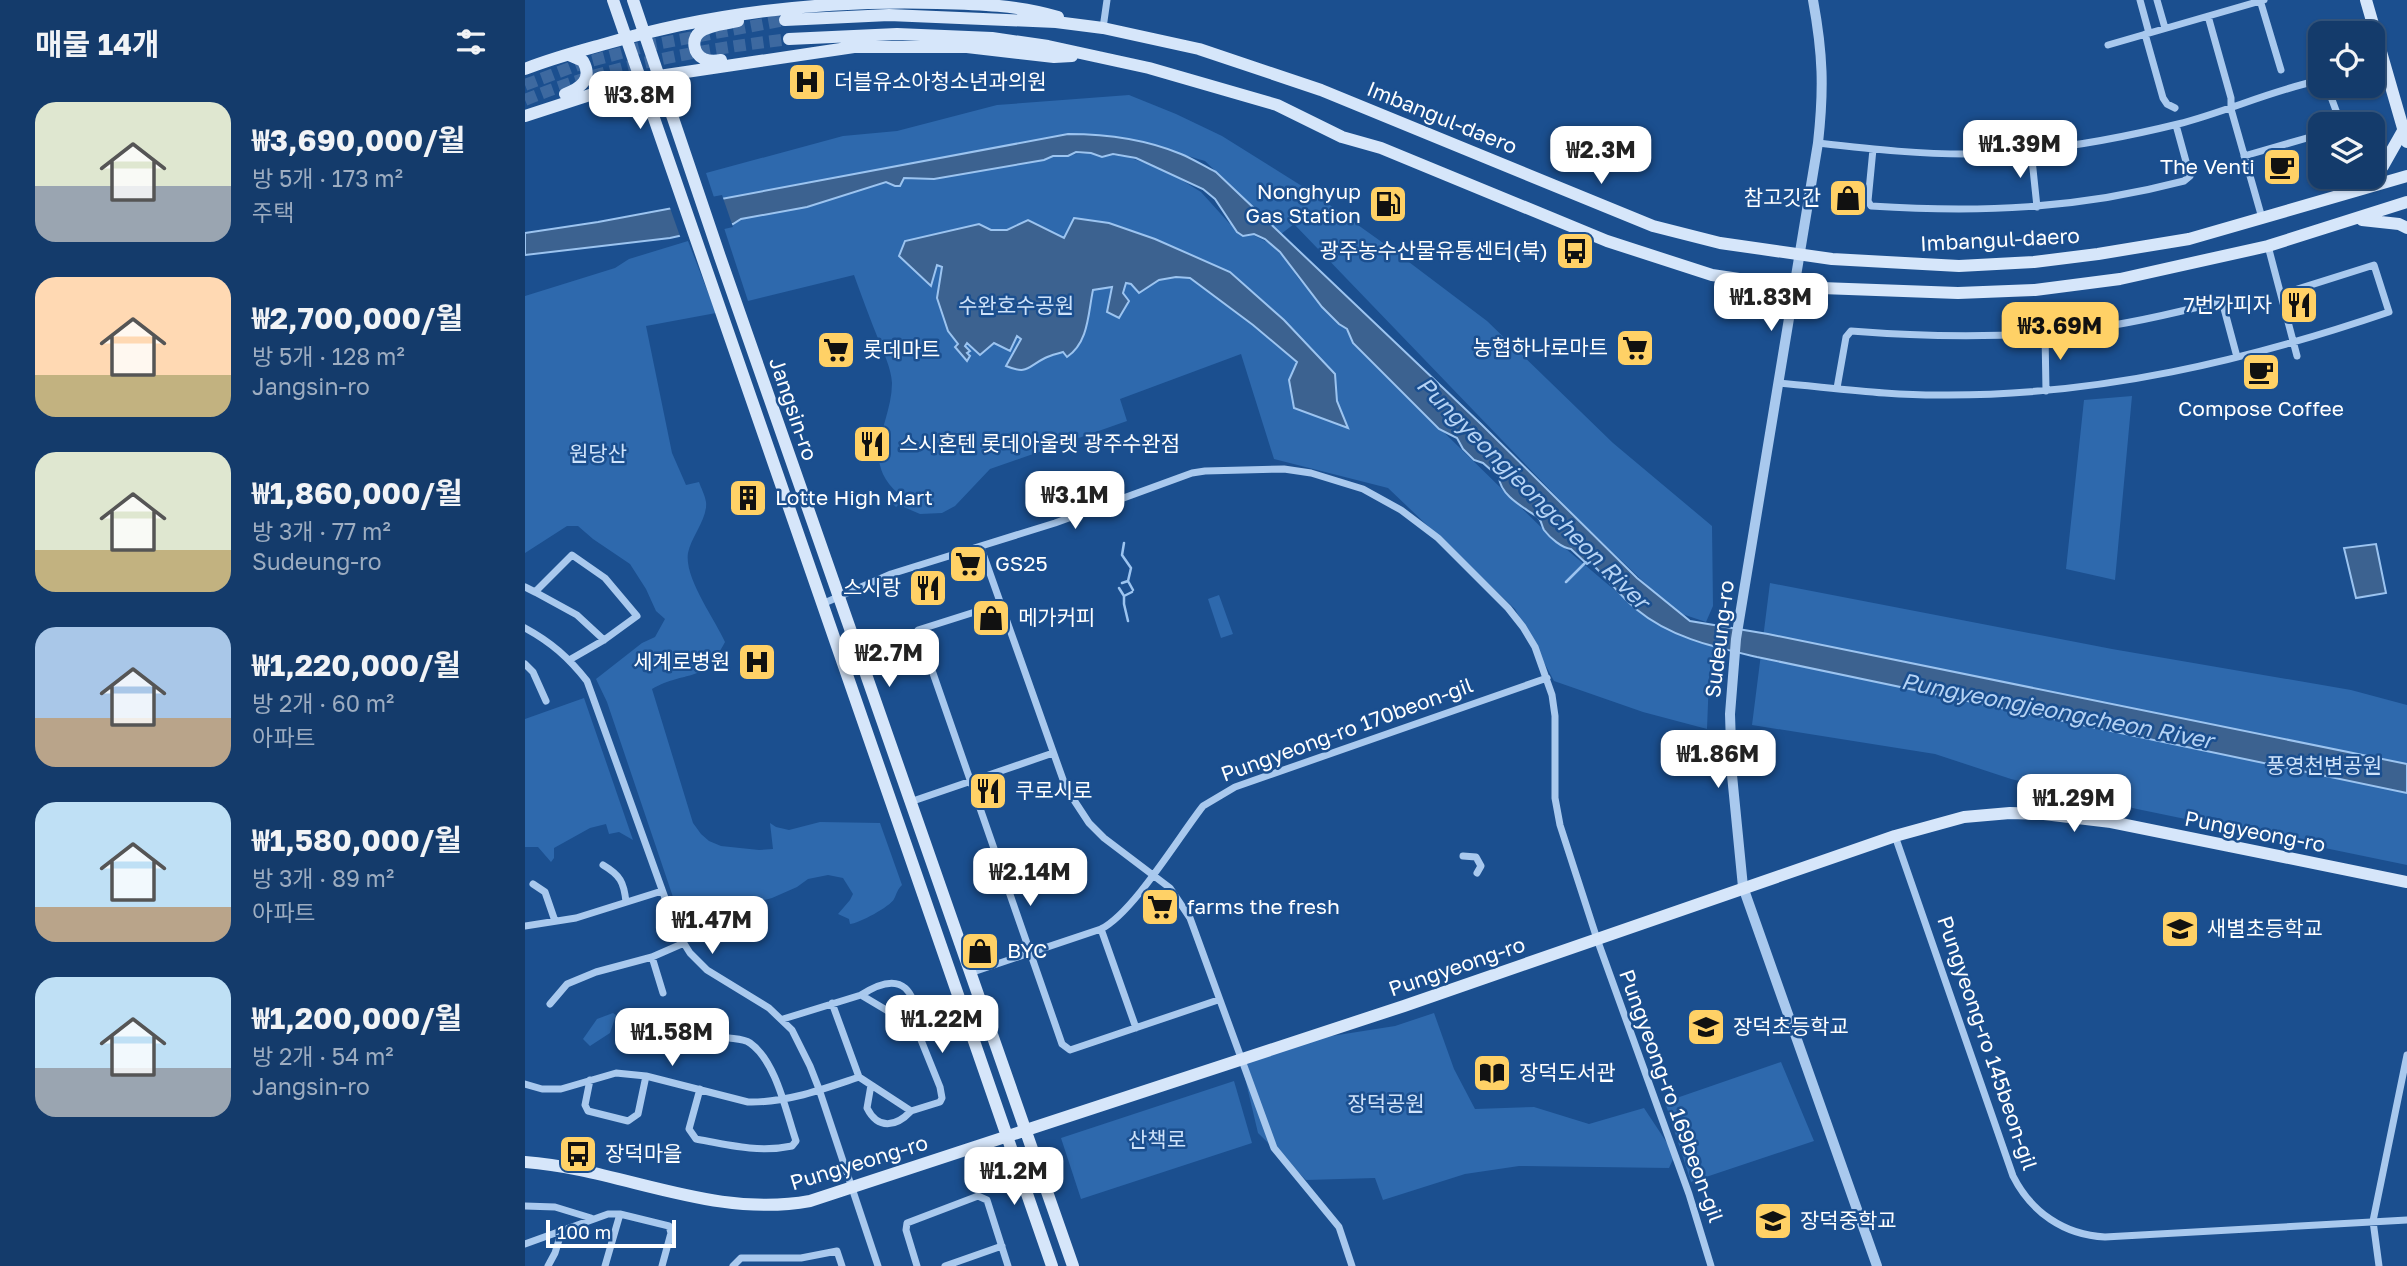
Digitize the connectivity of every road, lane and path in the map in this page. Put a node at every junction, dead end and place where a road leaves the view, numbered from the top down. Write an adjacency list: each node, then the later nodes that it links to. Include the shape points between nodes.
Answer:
1 (613, 0): 18 (main road, Jangsin-ro)
2 (633, 0): 16 (main road, Jangsin-ro)
3 (1107, 0): 14 (street)
4 (1813, 0): 36 (street, Sudeung-ro, via 1822,56)
5 (2140, 0): 17 (street)
6 (2157, 0): 15 (street)
7 (2262, 0): 11 (street); 25 (street)
8 (2366, 0): 34 (main road)
9 (798, 3): 10 (main road); 13 (main road, via 971,3 1029,8)
10 (771, 9): 16 (main road); 23 (main road, via 703,30 694,42 696,53 705,60)
11 (2208, 16): 15 (street); 31 (street)
12 (785, 20): 13 (main road, Imbangul-daero, via 889,15)
13 (1081, 24): 14 (main road, Imbangul-daero)
14 (1103, 27): 50 (main road, Imbangul-daero, via 1199,49 1291,79 1653,226 1720,243)
15 (2165, 28): 17 (street)
16 (644, 33): 18 (main road); 26 (main road, Jangsin-ro)
17 (2147, 33): 20 (street); 30 (street, via 2163,98)
18 (625, 38): 22 (main road); 27 (main road, Jangsin-ro)
19 (789, 39): 21 (main road, via 897,34 992,38)
20 (2108, 45)
21 (1087, 54): 23 (main road, via 1054,57 967,47 855,47); 51 (main road, via 1276,104 1342,137 1381,148 1629,248 1712,275)
22 (561, 57): 24 (main road); 29 (main road, via 573,55 583,61 584,83)
23 (763, 59): 26 (main road)
24 (525, 69)
25 (2281, 71)
26 (659, 76): 27 (main road); 63 (main road, Jangsin-ro)
27 (639, 79): 32 (main road); 64 (main road, Jangsin-ro)
28 (2308, 84): 31 (street)
29 (525, 108)
30 (2175, 108)
31 (2231, 109): 33 (street); 39 (street)
32 (525, 116)
33 (2176, 125): 38 (street); 45 (street, via 2190,176 2184,181)
34 (2406, 134): 40 (main road)
35 (2308, 138): 39 (street)
36 (1818, 143): 37 (street); 50 (street, Sudeung-ro)
37 (1873, 149): 38 (street, via 1979,154); 45 (street, via 1871,206 1981,210)
38 (2031, 150): 45 (street)
39 (2244, 156): 46 (street)
40 (2385, 163)
41 (2407, 176): 43 (main road, Imbangul-daero)
42 (2354, 189): 43 (main road)
43 (2347, 194): 46 (main road, Imbangul-daero)
44 (2407, 202): 47 (main road)
45 (2037, 206)
46 (2262, 219): 50 (main road, Imbangul-daero, via 2189,239 2034,262 1959,266)
47 (2354, 219): 48 (main road); 49 (main road)
48 (2407, 228)
49 (2268, 246): 51 (main road, via 2120,279 2035,290 1958,293); 52 (street)
50 (1799, 255): 51 (street, Sudeung-ro)
51 (1794, 287): 57 (street, Sudeung-ro)
52 (2282, 294): 54 (street); 54 (street, via 2374,265 2389,312)
53 (2045, 333): 56 (street, via 2147,320 2223,301); 58 (street, via 1851,331); 59 (street)
54 (2293, 341): 55 (street); 56 (street)
55 (2297, 356)
56 (2237, 357): 59 (street, via 2139,380)
57 (1778, 383): 58 (street); 82 (street, Sudeung-ro, via 1731,690 1732,775)
58 (1837, 388): 59 (street, via 1946,396)
59 (2046, 391)
60 (981, 548): 63 (street, via 891,574); 65 (street); 70 (street, via 1192,473 1259,469 1311,473 1373,494 1438,538 1508,608 1535,647)
61 (525, 587): 62 (street)
62 (535, 592): 67 (street, via 577,615); 67 (street, via 572,555 605,578 637,616)
63 (839, 598): 64 (street); 74 (main road, Jangsin-ro)
64 (822, 604): 116 (main road, Jangsin-ro)
65 (1000, 604): 72 (street); 73 (street, via 918,630)
66 (525, 628): 68 (street)
67 (604, 640): 68 (street)
68 (571, 659): 83 (street, via 594,696)
69 (525, 664): 71 (street)
70 (1547, 678): 79 (street, Pungyeong-ro 170beon-gil, via 1219,794 1203,806); 88 (street, via 1555,716 1555,798 1560,825)
71 (546, 701)
72 (1053, 753): 73 (street); 79 (street, via 1066,788 1090,823)
73 (971, 781): 74 (street); 90 (street)
74 (911, 802): 92 (main road, Jangsin-ro)
75 (1895, 836): 80 (main road, Pungyeong-ro, via 1964,817 2044,814 2111,822); 82 (main road, Pungyeong-ro); 123 (street, Pungyeong-ro 145beon-gil, via 2013,1176 2048,1218 2076,1233 2105,1237)
76 (1463, 856): 78 (street, via 1479,861)
77 (603, 864): 84 (street, via 617,873)
78 (1477, 873)
79 (1152, 875): 87 (street, Pungyeong-ro 170beon-gil, via 1119,917); 95 (street, via 1177,895 1190,918)
80 (2407, 882)
81 (533, 884): 85 (street, via 545,892)
82 (1743, 887): 88 (main road, Pungyeong-ro); 140 (street, Sudeung-ro)
83 (662, 891): 84 (street); 89 (street)
84 (626, 902): 85 (street)
85 (555, 921): 86 (street)
86 (525, 926)
87 (1101, 929): 90 (street); 99 (street)
88 (1597, 939): 103 (main road, Pungyeong-ro); 139 (street, Pungyeong-ro 169beon-gil)
89 (684, 943): 91 (street); 98 (street, via 707,970)
90 (1030, 953): 92 (street); 99 (street, via 1062,1044 1070,1050)
91 (652, 957): 93 (street); 97 (street, via 567,984)
92 (971, 973): 115 (main road, Jangsin-ro)
93 (663, 993)
94 (861, 995): 96 (street); 100 (street); 100 (street, via 884,983 906,989 916,1003)
95 (1218, 1000): 99 (street); 103 (street)
96 (832, 1003): 98 (street); 105 (street)
97 (549, 1004)
98 (783, 1019): 110 (street, via 800,1044)
99 (1136, 1028)
100 (919, 1035): 114 (street, via 942,1098)
101 (729, 1038): 111 (street, via 743,1040 757,1050)
102 (2407, 1055): 112 (street)
103 (1241, 1060): 115 (main road, Pungyeong-ro); 138 (street, via 1274,1148 1339,1227)
104 (646, 1076): 106 (street, via 616,1073); 106 (street, via 638,1114 628,1121 588,1111); 109 (street)
105 (859, 1077): 108 (street); 110 (street)
106 (590, 1080): 107 (street, via 561,1089)
107 (525, 1084)
108 (870, 1085): 114 (street); 114 (street, via 867,1108 876,1120 897,1122)
109 (700, 1089): 111 (street, via 748,1102); 111 (street, via 689,1129 692,1136 744,1149 792,1146 796,1141)
110 (819, 1089): 111 (street); 118 (street)
111 (782, 1100)
112 (2397, 1107): 113 (street); 123 (street)
113 (2407, 1108)
114 (911, 1111)
115 (1026, 1131): 116 (main road, Pungyeong-ro); 137 (main road, Jangsin-ro)
116 (1008, 1137): 118 (main road, Pungyeong-ro); 136 (main road, Jangsin-ro)
117 (525, 1162): 118 (main road, Pungyeong-ro, via 750,1206 797,1203)
118 (852, 1186): 132 (street)
119 (525, 1206): 121 (street, via 555,1207)
120 (619, 1214): 121 (street); 128 (street); 129 (street, via 670,1228)
121 (591, 1219): 124 (street)
122 (2407, 1220): 123 (street, Pungyeong-ro 145beon-gil)
123 (2373, 1221): 141 (street)
124 (562, 1230): 125 (street); 127 (street)
125 (525, 1244)
126 (1002, 1246): 133 (street, via 987,1200 972,1198 907,1223); 134 (street); 135 (street)
127 (548, 1266)
128 (605, 1266)
129 (662, 1266)
130 (733, 1266): 131 (street, via 741,1258 801,1258 837,1251)
131 (842, 1266)
132 (879, 1266)
133 (918, 1266)
134 (945, 1266)
135 (1008, 1266)
136 (1052, 1266)
137 (1073, 1266)
138 (1352, 1266)
139 (1711, 1266)
140 (1877, 1266)
141 (2379, 1266)

